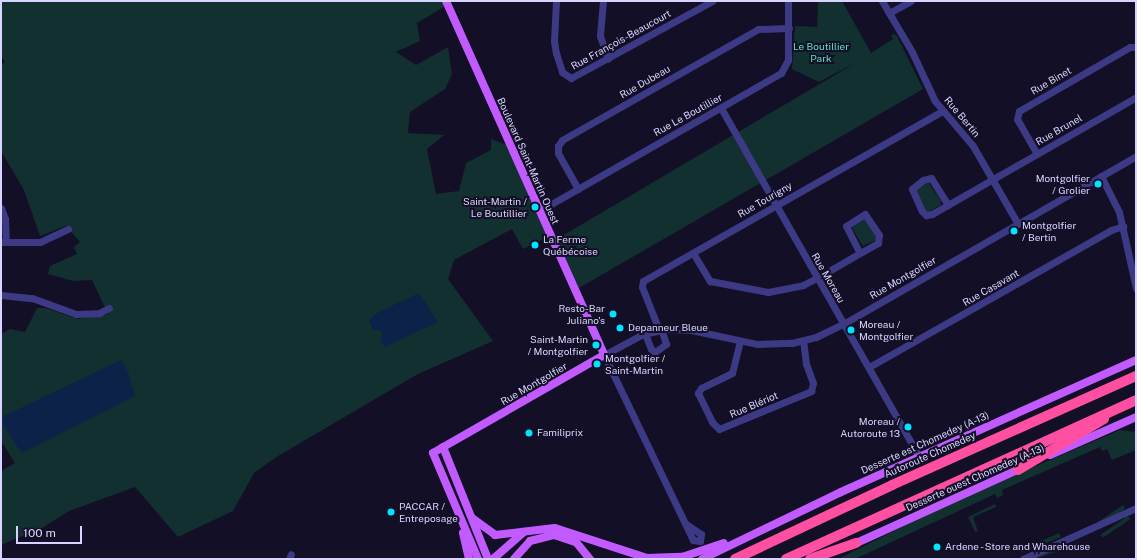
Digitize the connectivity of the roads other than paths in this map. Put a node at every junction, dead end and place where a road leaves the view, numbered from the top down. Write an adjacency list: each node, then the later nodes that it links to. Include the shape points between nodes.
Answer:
1 (446, 1): 23 (main road, Boulevard Saint-Martin Ouest)
2 (556, 1): 11 (street, Rue François-Beaucourt, via 554,41 565,76 577,77)
3 (603, 1): 11 (street, via 600,32)
4 (712, 1): 11 (street, Rue François-Beaucourt)
5 (788, 1): 9 (street, Rue Le Boutillier)
6 (882, 1): 8 (street, Rue Bertin)
7 (911, 1): 8 (street)
8 (889, 13): 14 (street, Rue Bertin)
9 (789, 28): 13 (street, Rue Le Boutillier, via 788,60 783,72); 19 (street, Rue Dubeau, via 758,29 562,140 558,146 558,153)
10 (1136, 47): 15 (street, Rue Binet, via 1130,47 1019,111 1018,119)
11 (608, 59)
12 (1136, 97): 15 (street, Rue Brunel)
13 (721, 108): 19 (street, Rue Le Boutillier); 21 (street, Rue Moreau)
14 (942, 111): 18 (street, Rue Bertin, via 973,146); 21 (street, Rue Tourigny)
15 (1037, 154): 18 (street, Rue Brunel)
16 (1136, 156): 17 (street, Rue Montgolfier)
17 (1101, 176): 24 (street, Rue Montgolfier); 25 (street, via 1118,207)
18 (992, 180): 20 (street, Rue Brunel); 24 (street, Rue Bertin)
19 (578, 189): 23 (street, Rue Le Boutillier)
20 (948, 205): 20 (street, Rue Brunel, via 931,178 923,180 912,189 926,215)
21 (776, 206): 28 (street, Rue Tourigny); 30 (street, Rue Moreau)
22 (1, 208): 27 (street, via 6,224)
23 (540, 211): 39 (main road, Boulevard Saint-Martin Ouest)
24 (1018, 224): 34 (street, Rue Montgolfier)
25 (1123, 226): 31 (street); 41 (street, Rue Casavant, via 1110,230)
26 (68, 229): 27 (street, via 40,242)
27 (4, 242)
28 (693, 253): 30 (street, via 708,280 750,290 786,291); 35 (street, Rue Tourigny, via 643,282 642,287)
29 (860, 253): 29 (street, via 880,240 865,214 846,226); 30 (street)
30 (817, 278): 34 (street, Rue Moreau)
31 (1136, 288)
32 (1, 295): 33 (street, via 26,296 84,314 99,313)
33 (109, 308)
34 (843, 324): 38 (street, Rue Montgolfier); 41 (street, Rue Moreau)
35 (660, 329): 36 (street, Rue Montgolfier); 36 (street, via 666,344 655,352 651,349); 37 (street, Rue Montgolfier, via 691,330)
36 (645, 334): 39 (street, Rue Montgolfier)
37 (740, 341): 38 (street, Rue Montgolfier, via 770,344); 38 (street, Rue Blériot, via 733,372 701,388 698,393 712,422 719,429 811,391 813,382 806,364)
38 (803, 341)
39 (604, 355): 45 (main road, Rue Montgolfier); 51 (street, Boulevard Saint-Martin Ouest)
40 (1136, 360): 46 (main road, Desserte est Chomedey (A-13))
41 (869, 367): 46 (street, Rue Moreau)
42 (1136, 376): 62 (highway, Autoroute Chomedey, via 892,485)
43 (1132, 401): 47 (highway); 63 (highway)
44 (1136, 416): 47 (main road, Desserte ouest Chomedey (A-13))
45 (443, 447): 49 (main road, Rue Montgolfier, via 433,453); 50 (main road)
46 (919, 456): 53 (main road, Desserte est Chomedey (A-13))
47 (1018, 470): 54 (main road, Desserte ouest Chomedey (A-13))
48 (1136, 508): 66 (street)
49 (459, 515): 55 (main road); 56 (main road)
50 (472, 518): 52 (main road, via 495,535); 57 (main road)
51 (686, 524)
52 (525, 531): 53 (main road, via 546,528 563,530 630,554 661,558 691,554); 58 (main road)
53 (755, 533): 61 (main road, Desserte est Chomedey (A-13))
54 (856, 543): 64 (highway); 65 (main road, Desserte ouest Chomedey (A-13))
55 (469, 559)
56 (478, 559)
57 (488, 559)
58 (492, 559)
59 (514, 559): 60 (main road, via 530,541 551,535 572,540)
60 (590, 559)
61 (702, 559)
62 (735, 559)
63 (786, 559)
64 (810, 559)
65 (822, 559)
66 (1022, 559)

